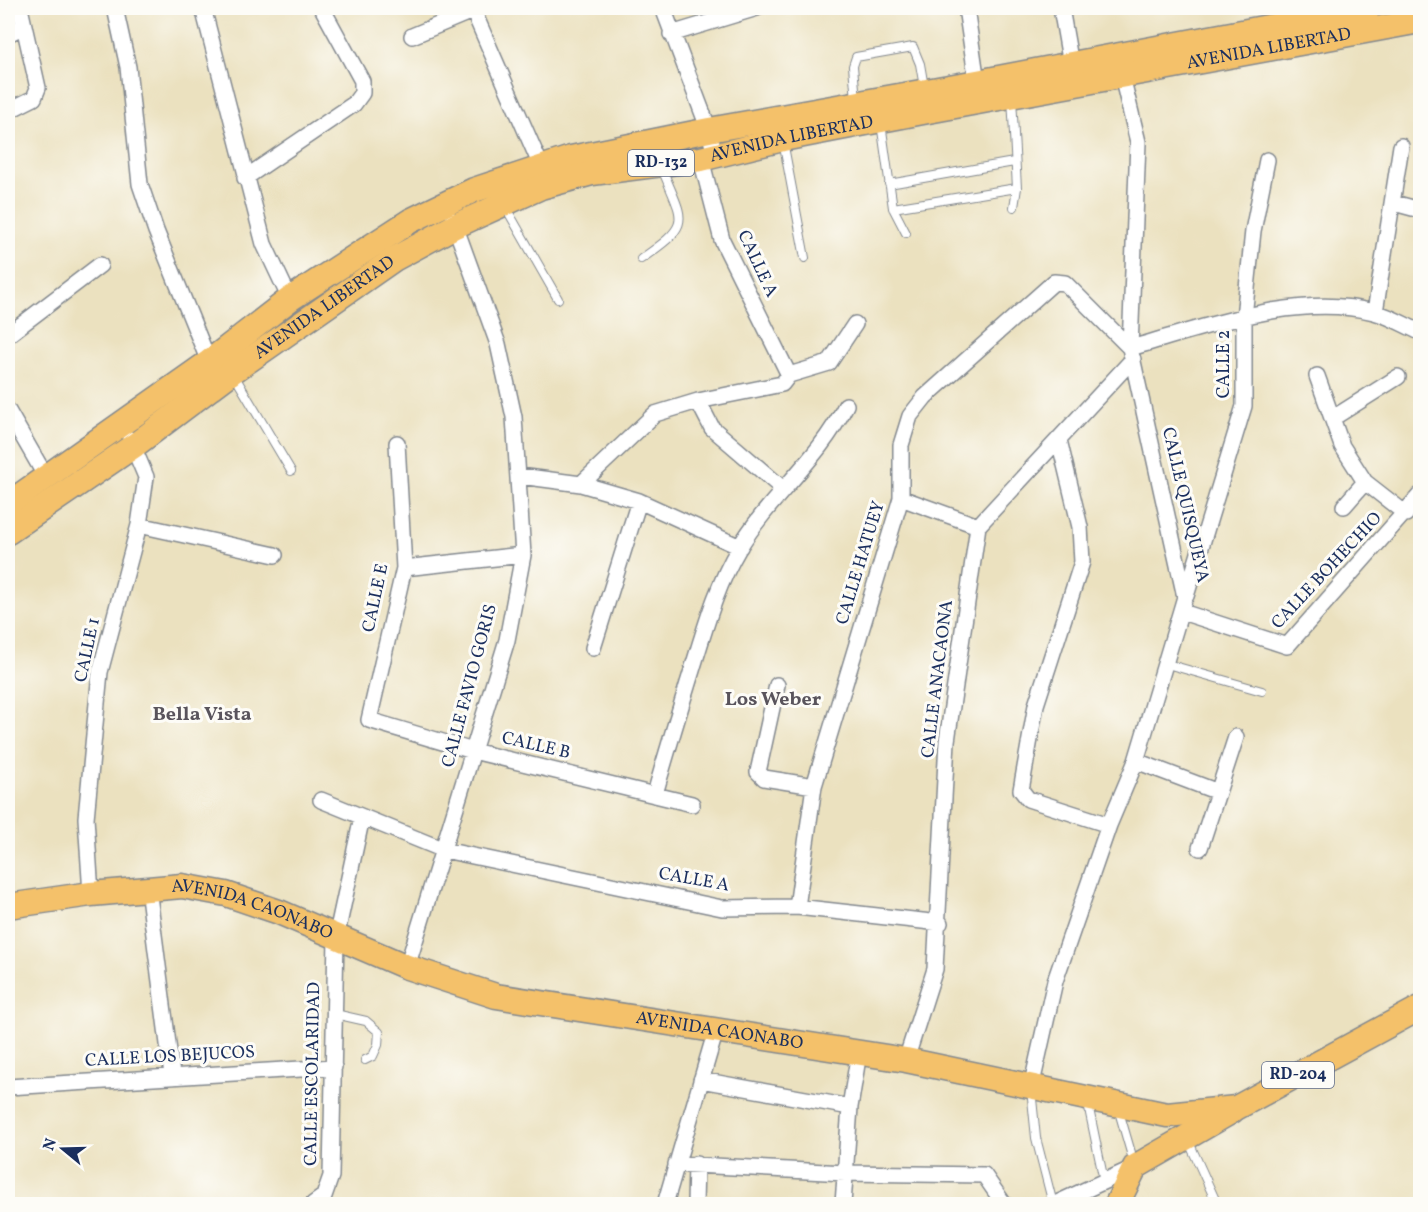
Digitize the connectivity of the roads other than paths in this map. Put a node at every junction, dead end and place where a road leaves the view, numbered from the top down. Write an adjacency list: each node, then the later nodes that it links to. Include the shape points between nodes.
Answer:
1 (20, 8): 14 (street)
2 (115, 8): 56 (street, via 128,67 140,184)
3 (203, 8): 34 (street)
4 (322, 8): 34 (street, via 362,81 362,93 354,104)
5 (663, 8): 16 (street, CALLE A)
6 (755, 8): 16 (street)
7 (966, 8): 20 (street)
8 (1062, 8): 18 (street)
9 (1369, 8): 12 (main road, AVENIDA LIBERTAD / RD-132)
10 (476, 9): 11 (street); 33 (street)
11 (451, 13): 17 (street)
12 (1344, 19): 13 (main road, AVENIDA LIBERTAD / RD-132); 19 (main road, AVENIDA LIBERTAD / RD-132)
13 (1414, 22)
14 (24, 26): 15 (street); 24 (street, via 38,88 34,98)
15 (8, 34)
16 (671, 34): 26 (street, CALLE A)
17 (412, 36)
18 (1071, 65): 19 (main road, AVENIDA LIBERTAD / RD-132); 20 (main road, AVENIDA LIBERTAD / RD-132)
19 (1120, 65): 22 (main road, AVENIDA LIBERTAD / RD-132); 55 (street, CALLE QUISQUEYA, via 1138,142)
20 (977, 82): 21 (main road, AVENIDA LIBERTAD / RD-132)
21 (924, 92): 23 (main road, AVENIDA LIBERTAD / RD-132); 23 (lane, via 913,47 856,57)
22 (1012, 97): 25 (main road, AVENIDA LIBERTAD / RD-132); 31 (lane)
23 (856, 104): 26 (main road, AVENIDA LIBERTAD / RD-132)
24 (8, 111)
25 (881, 122): 27 (main road, AVENIDA LIBERTAD / RD-132); 35 (lane)
26 (709, 130): 29 (street, CALLE A); 33 (main road, AVENIDA LIBERTAD / RD-132)
27 (783, 139): 29 (main road, AVENIDA LIBERTAD / RD-132); 45 (lane)
28 (1401, 146): 37 (street)
29 (708, 157): 32 (main road, AVENIDA LIBERTAD / RD-132); 59 (street, CALLE A, via 722,240)
30 (1267, 160): 51 (street, CALLE 2, via 1253,231)
31 (1014, 162): 35 (lane); 36 (lane)
32 (660, 163): 39 (main road, AVENIDA LIBERTAD / RD-132, via 591,173 541,187); 46 (lane, via 681,216 678,231)
33 (542, 166): 38 (main road, AVENIDA LIBERTAD / RD-132)
34 (245, 178): 48 (street, via 264,244)
35 (890, 184): 41 (lane)
36 (1017, 188): 40 (lane); 41 (lane)
37 (1394, 202): 42 (street); 50 (street)
38 (447, 203): 43 (street, CALLE FAVIO GORIS); 48 (main road, AVENIDA LIBERTAD / RD-132, via 410,221)
39 (504, 204): 43 (main road, AVENIDA LIBERTAD / RD-132); 49 (lane)
40 (1014, 207)
41 (892, 208): 44 (lane)
42 (1420, 210)
43 (455, 226): 57 (main road, AVENIDA LIBERTAD / RD-132, via 394,259); 70 (street, CALLE FAVIO GORIS, via 498,344 514,417)
44 (906, 233)
45 (805, 258)
46 (641, 259)
47 (100, 265): 54 (street)
48 (290, 299): 56 (main road, AVENIDA LIBERTAD / RD-132)
49 (558, 299)
50 (1375, 312): 51 (street, via 1307,307); 53 (street)
51 (1244, 317): 55 (street); 88 (street, CALLE 2, via 1244,406)
52 (855, 324): 59 (street, via 829,363)
53 (1420, 333)
54 (8, 335)
55 (1131, 353): 66 (street); 76 (street, CALLE HATUEY, via 1065,283 1054,282 925,397 910,416 901,445); 88 (street, CALLE QUISQUEYA)
56 (209, 362): 65 (main road, AVENIDA LIBERTAD / RD-132)
57 (232, 372): 68 (main road, AVENIDA LIBERTAD / RD-132); 69 (lane)
58 (1317, 376): 64 (street)
59 (787, 377): 61 (street, via 782,384)
60 (1398, 377): 64 (street)
61 (698, 401): 73 (street, via 655,414); 74 (street, via 712,428)
62 (846, 405): 74 (street, via 833,432)
63 (8, 411): 71 (street)
64 (1333, 418): 72 (street, via 1342,446)
65 (120, 424): 68 (street, CALLE 1); 71 (main road, AVENIDA LIBERTAD / RD-132)
66 (1059, 440): 82 (street); 104 (street, via 1080,527 1082,562 1036,705 1022,794)
67 (397, 443): 87 (street, CALLE E)
68 (135, 445): 81 (street, CALLE 1, via 147,477); 83 (main road, AVENIDA LIBERTAD / RD-132)
69 (291, 471)
70 (520, 476): 73 (street); 86 (street, CALLE FAVIO GORIS)
71 (46, 477): 78 (main road, AVENIDA LIBERTAD / RD-132)
72 (1365, 482): 79 (street); 80 (street)
73 (581, 484): 77 (street)
74 (783, 489): 84 (street)
75 (1420, 495): 80 (street, CALLE BOHECHIO)
76 (901, 498): 82 (street); 98 (street, CALLE HATUEY)
77 (639, 501): 84 (street); 90 (street)
78 (8, 504)
79 (1344, 506)
80 (1406, 514): 89 (street, CALLE BOHECHIO, via 1287,646)
81 (139, 525): 85 (street); 108 (street, CALLE 1, via 100,672 86,818)
82 (978, 526): 111 (street, CALLE ANACAONA, via 947,741)
83 (8, 532)
84 (740, 547): 100 (street, via 714,596)
85 (275, 555)
86 (523, 555): 87 (street); 96 (street, CALLE FAVIO GORIS, via 507,640)
87 (404, 568): 94 (street, CALLE E, via 368,717)
88 (1185, 597): 89 (street, CALLE QUISQUEYA)
89 (1182, 612): 91 (street, CALLE QUISQUEYA)
90 (593, 648)
91 (1167, 664): 93 (lane); 97 (street, CALLE QUISQUEYA)
92 (777, 685): 98 (street, via 758,772 764,778)
93 (1262, 691)
94 (372, 723): 96 (street, CALLE B)
95 (1236, 737): 99 (street)
96 (473, 751): 100 (street, CALLE B); 106 (street, CALLE FAVIO GORIS)
97 (1136, 761): 99 (street); 104 (street, CALLE QUISQUEYA)
98 (814, 786): 110 (street, CALLE HATUEY)
99 (1218, 792): 105 (street)
100 (655, 794): 102 (street, CALLE B)
101 (321, 800): 103 (street, CALLE A)
102 (692, 804)
103 (362, 817): 106 (street, CALLE A); 112 (street, CALLE ESCOLARIDAD)
104 (1109, 825): 124 (street, CALLE QUISQUEYA, via 1055,981)
105 (1200, 848)
106 (444, 850): 110 (street, CALLE A, via 722,908); 113 (street, CALLE FAVIO GORIS)
107 (148, 888): 108 (main road, AVENIDA CAONABO); 112 (main road, AVENIDA CAONABO, via 182,886 226,894); 121 (street)
108 (91, 894): 109 (main road, AVENIDA CAONABO)
109 (8, 906)
110 (797, 907): 111 (street, CALLE A)
111 (940, 923): 119 (street, CALLE ANACAONA, via 935,969)
112 (336, 938): 113 (main road, AVENIDA CAONABO); 115 (street, CALLE ESCOLARIDAD)
113 (407, 967): 116 (main road, AVENIDA CAONABO, via 496,996)
114 (1419, 1013): 128 (main road, AVENIDA CAONABO / RD-204)
115 (335, 1014): 118 (lane, via 366,1022 379,1032 373,1056); 120 (street, CALLE ESCOLARIDAD)
116 (716, 1030): 117 (main road, AVENIDA CAONABO); 122 (street)
117 (859, 1052): 119 (main road, AVENIDA CAONABO); 126 (street)
118 (365, 1060)
119 (906, 1060): 124 (main road, AVENIDA CAONABO)
120 (334, 1067): 121 (street, CALLE LOS BEJUCOS); 137 (street, CALLE ESCOLARIDAD, via 331,1176 324,1196)
121 (172, 1075): 123 (street, CALLE LOS BEJUCOS)
122 (701, 1080): 126 (street); 132 (street)
123 (8, 1087)
124 (1030, 1088): 125 (main road, AVENIDA CAONABO); 142 (lane, via 1036,1138)
125 (1087, 1100): 127 (main road, AVENIDA CAONABO); 136 (lane)
126 (850, 1107): 135 (street)
127 (1118, 1107): 129 (main road, AVENIDA CAONABO); 134 (lane)
128 (1236, 1108): 129 (main road, AVENIDA CAONABO / RD-204); 130 (main road, RD-204)
129 (1156, 1114): 131 (main road)
130 (1188, 1138): 131 (main road, RD-204); 144 (lane)
131 (1156, 1155): 134 (main road, RD-204)
132 (676, 1164): 133 (street); 138 (street)
133 (696, 1164): 135 (street); 139 (street)
134 (1135, 1167): 136 (street); 143 (main road)
135 (845, 1173): 140 (street); 141 (street, via 984,1175)
136 (1104, 1181): 142 (street)
137 (313, 1204)
138 (665, 1204)
139 (694, 1204)
140 (843, 1204)
141 (1004, 1204)
142 (1054, 1204)
143 (1117, 1204)
144 (1217, 1204)

